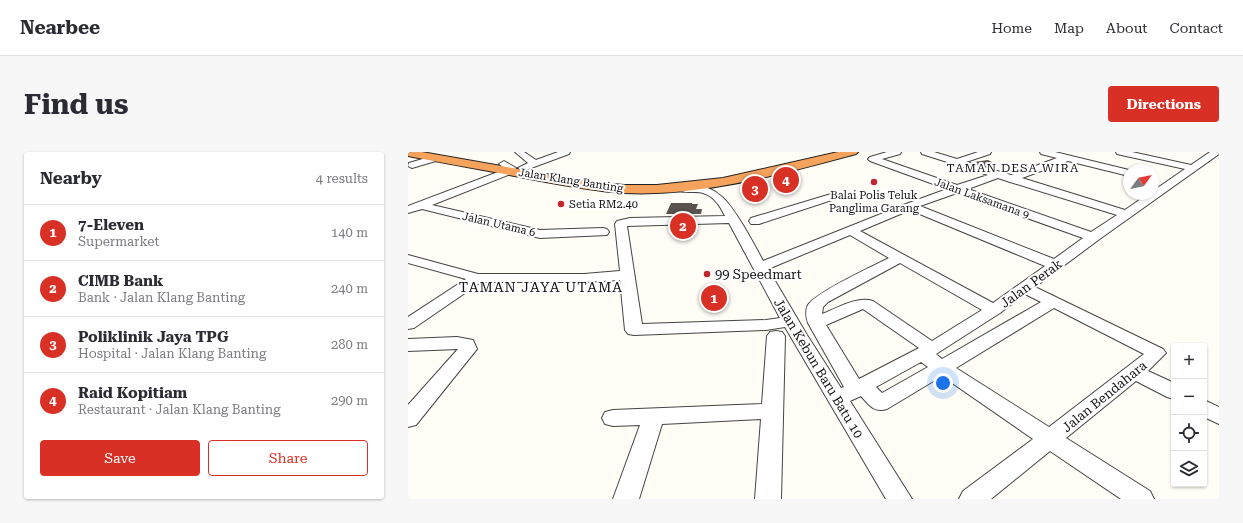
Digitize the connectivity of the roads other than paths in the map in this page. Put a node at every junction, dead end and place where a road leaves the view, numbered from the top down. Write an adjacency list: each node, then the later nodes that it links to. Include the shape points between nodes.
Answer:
1 (519, 152): 19 (street, via 523,156)
2 (566, 152): 19 (street)
3 (832, 152): 19 (highway, Jalan Klang Banting, via 738,175 682,184 618,184)
4 (852, 152): 22 (highway, Jalan Klang Banting)
5 (897, 152): 25 (street, Jalan Laksamana 9, via 873,159)
6 (925, 152): 15 (street)
7 (986, 152): 15 (street)
8 (1044, 152): 14 (street)
9 (1120, 152): 17 (street)
10 (1149, 152): 17 (street)
11 (1216, 152): 17 (street, Jalan Perak)
12 (408, 153): 13 (highway, Jalan Klang Banting)
13 (435, 155): 16 (street); 19 (highway, Jalan Klang Banting)
14 (1066, 158): 20 (street); 23 (street)
15 (956, 162): 21 (street)
16 (410, 165): 18 (street)
17 (1196, 165): 31 (street, Jalan Perak, via 1164,182)
18 (424, 167)
19 (512, 169): 24 (highway, Jalan Klang Banting, via 616,189); 28 (street)
20 (1123, 172)
21 (997, 174): 23 (street); 25 (street)
22 (741, 179): 24 (highway, Jalan Klang Banting); 26 (street, via 717,187)
23 (1010, 179): 31 (street)
24 (676, 188): 26 (street, via 707,189)
25 (957, 189): 29 (street); 36 (street, Jalan Laksamana 9)
26 (716, 195): 32 (street, Jalan Kebun Baru Batu 10)
27 (831, 197): 33 (street)
28 (420, 205): 30 (street); 35 (street, Jalan Utama 6, via 540,234)
29 (910, 206): 34 (street); 39 (street)
30 (408, 210)
31 (1126, 214): 36 (street, Jalan Perak)
32 (733, 219): 40 (street, Jalan Kebun Baru Batu 10); 41 (street, via 621,224)
33 (755, 221)
34 (850, 230): 37 (street); 40 (street)
35 (603, 232)
36 (1092, 238): 39 (street, Jalan Perak)
37 (901, 257): 45 (street); 47 (street, via 816,304 813,311)
38 (408, 259): 42 (street)
39 (1056, 265): 43 (street, Jalan Perak)
40 (760, 267): 48 (street, Jalan Kebun Baru Batu 10)
41 (627, 275): 42 (street, via 584,278); 48 (street, via 634,330 766,325)
42 (478, 278): 46 (street)
43 (1024, 288): 44 (street, Jalan Bendahara); 45 (street, Jalan Perak)
44 (1053, 302): 51 (street); 52 (street, Jalan Bendahara, via 1157,353)
45 (994, 310): 51 (street, Jalan Perak)
46 (408, 324)
47 (816, 324): 51 (street, via 861,304 867,304); 53 (street)
48 (788, 331): 49 (street); 55 (street, Jalan Kebun Baru Batu 10); 57 (street)
49 (652, 341)
50 (408, 345): 61 (street, via 457,343 467,344 468,349)
51 (932, 357): 53 (street, via 880,404); 62 (street)
52 (1135, 372): 54 (street); 62 (street, Jalan Bendahara)
53 (860, 388): 55 (street)
54 (1171, 390)
55 (837, 399): 65 (street, Jalan Kebun Baru Batu 10)
56 (1207, 410): 59 (street)
57 (772, 411): 58 (street); 64 (street)
58 (654, 416): 60 (street); 63 (street)
59 (1219, 416)
60 (613, 418)
61 (408, 419)
62 (1050, 438): 66 (street, Jalan Bendahara); 67 (street)
63 (626, 499)
64 (768, 499)
65 (899, 499)
66 (972, 499)
67 (1141, 499)

